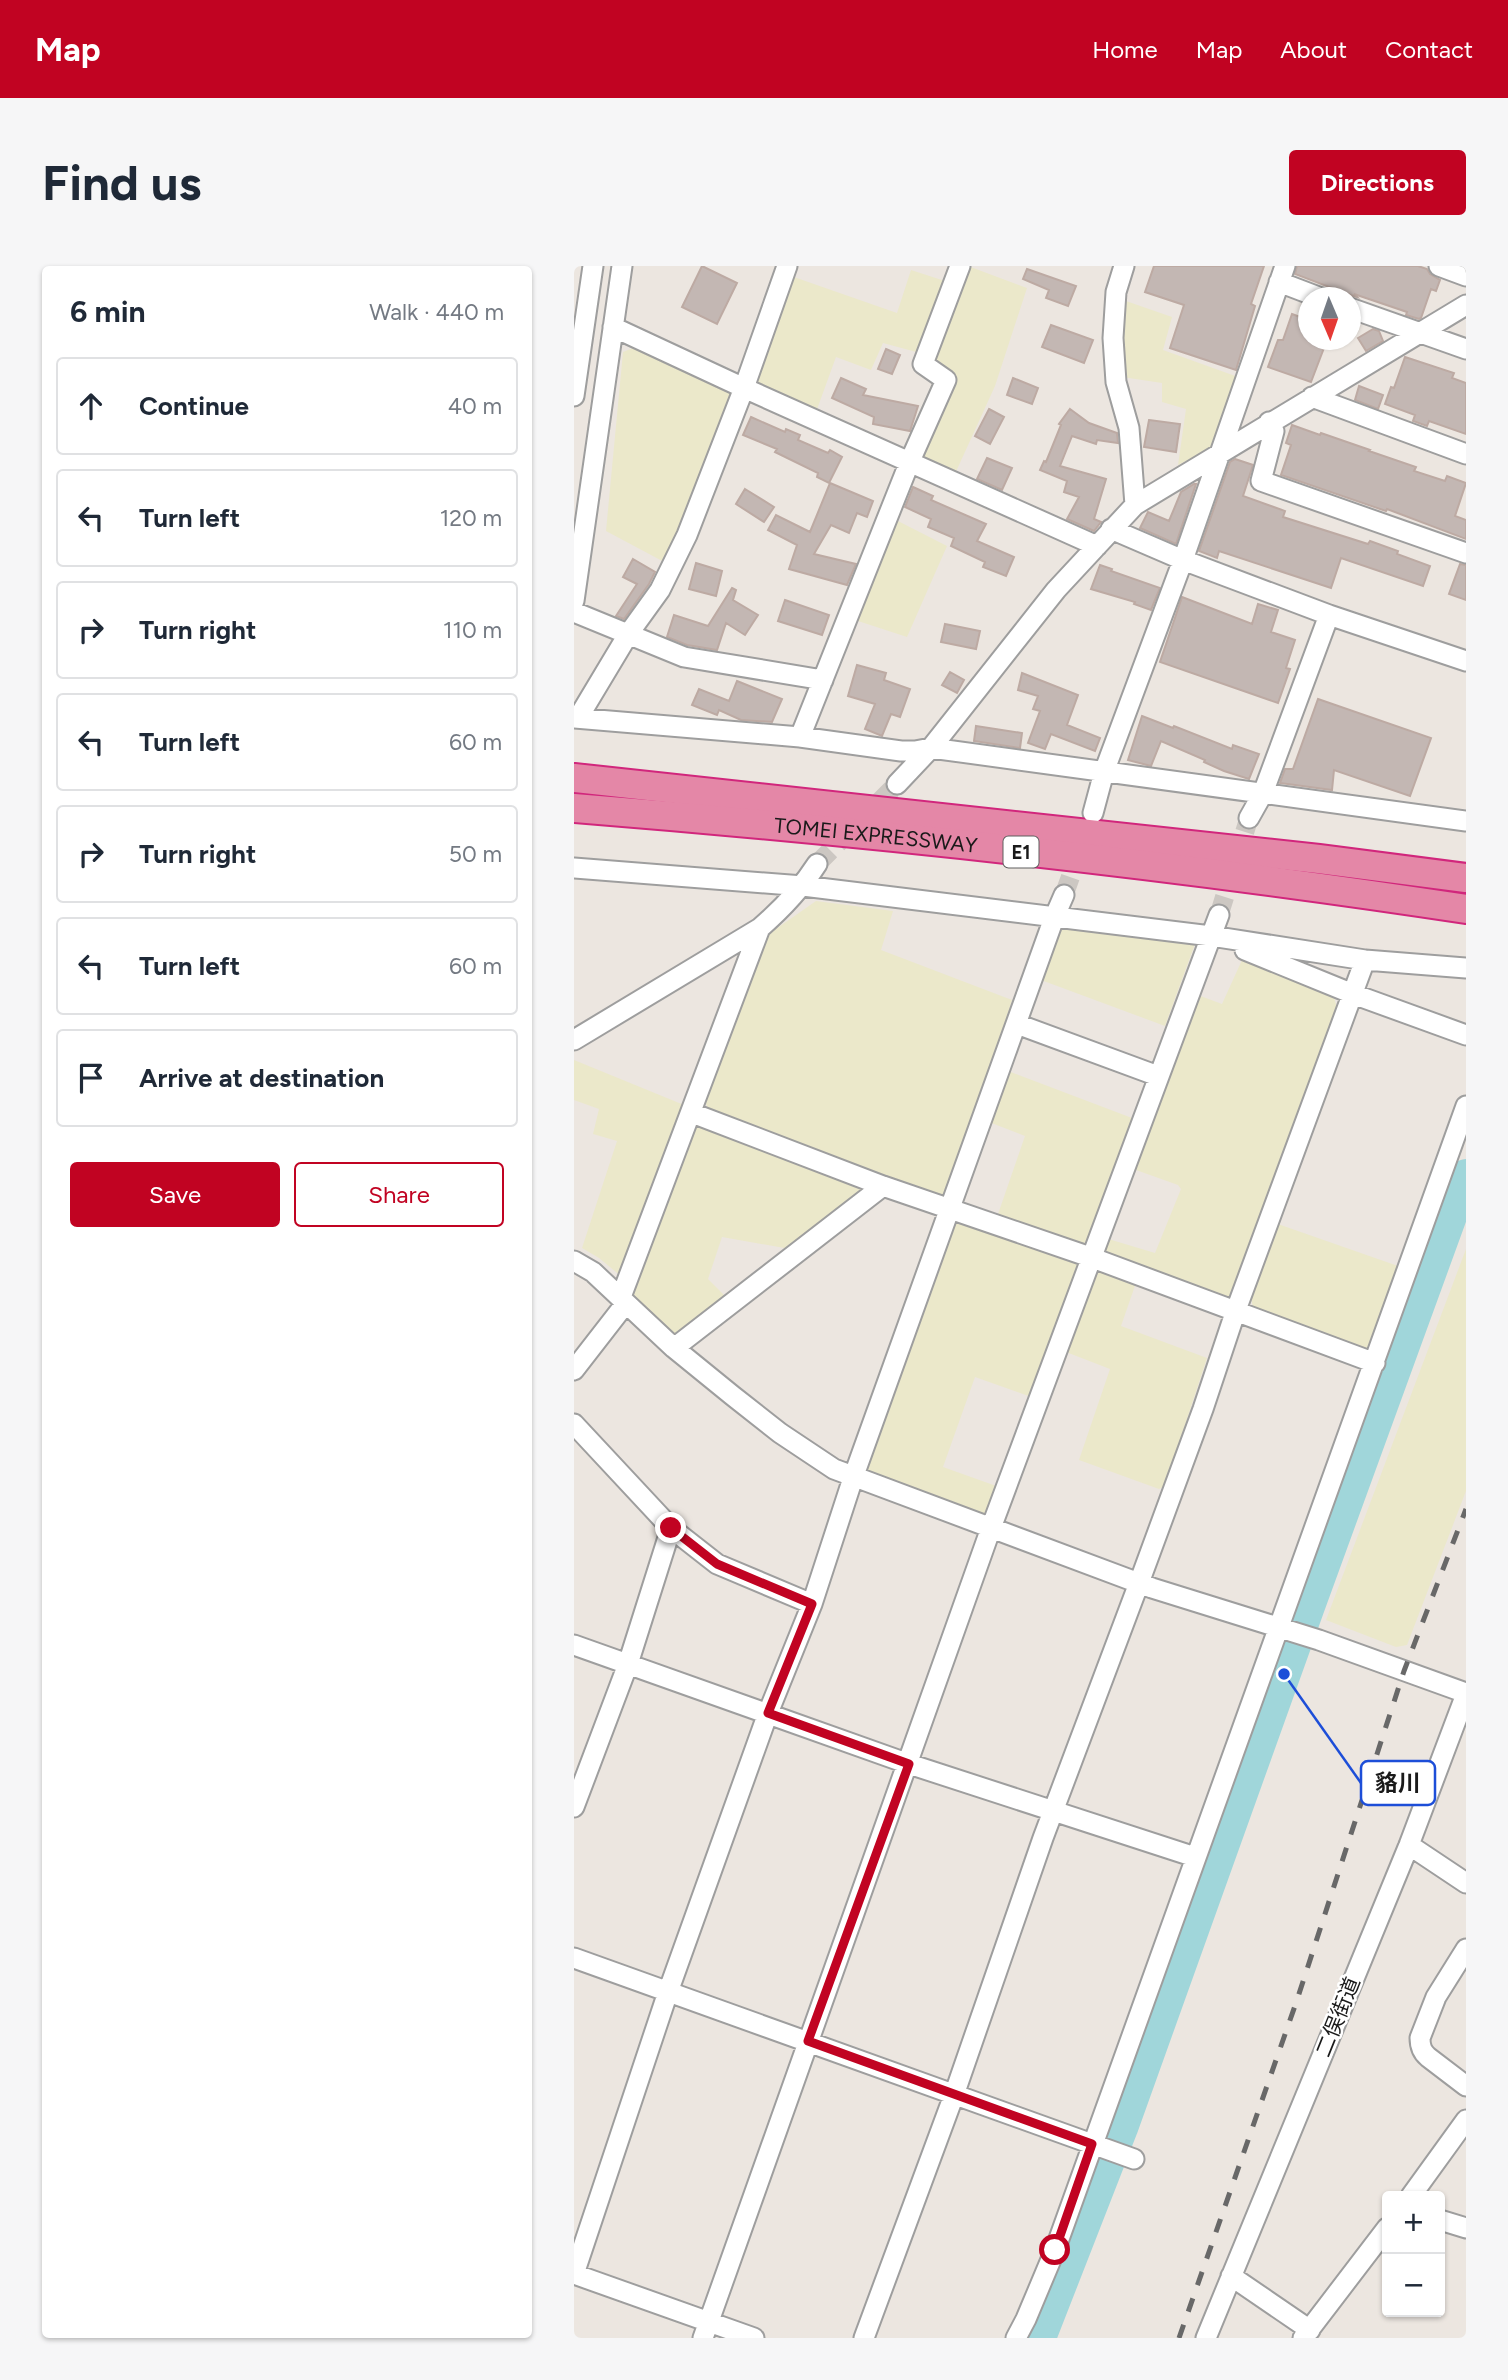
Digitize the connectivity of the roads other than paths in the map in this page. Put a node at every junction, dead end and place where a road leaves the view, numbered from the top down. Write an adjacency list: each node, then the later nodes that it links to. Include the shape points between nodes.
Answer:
1 (593, 266): 14 (street)
2 (622, 266): 12 (street)
3 (786, 266): 16 (street)
4 (960, 266): 22 (street, via 923,365 946,380)
5 (1124, 266): 23 (street, via 1116,292 1116,382 1129,428)
6 (1439, 266): 8 (street)
7 (1282, 274): 9 (street); 20 (street)
8 (1466, 276)
9 (1303, 287)
10 (1466, 305): 13 (street)
11 (1361, 312): 13 (street)
12 (613, 327): 16 (street); 28 (street)
13 (1421, 333): 15 (street); 18 (street)
14 (577, 345): 17 (street)
15 (1466, 349)
16 (744, 388): 22 (street); 31 (street, via 687,535 660,590)
17 (574, 396)
18 (1312, 397): 19 (street); 21 (street)
19 (1269, 422): 20 (street); 26 (street, via 1274,431 1261,481)
20 (1219, 454): 23 (street); 27 (street)
21 (1466, 454)
22 (910, 461): 25 (street); 33 (street)
23 (1135, 505): 24 (street)
24 (1111, 529): 25 (street); 27 (street)
25 (1097, 546): 36 (street, via 1056,590)
26 (1466, 553)
27 (1183, 561): 30 (street); 37 (street)
28 (574, 601)
29 (574, 612): 31 (street)
30 (1329, 615): 32 (street); 40 (street)
31 (629, 633): 33 (street, via 684,657); 34 (street)
32 (1466, 662)
33 (823, 680): 35 (street)
34 (576, 718): 35 (street)
35 (800, 737): 36 (street, via 901,751)
36 (931, 748): 37 (street); 39 (street)
37 (1104, 772): 40 (street); 42 (street)
38 (574, 778): 47 (highway, TOMEI EXPRESSWAY / E1)
39 (897, 784)
40 (1263, 793): 43 (street); 44 (street)
41 (574, 808): 50 (highway, TOMEI EXPRESSWAY / E1, via 787,825 1308,885)
42 (1094, 813)
43 (1249, 818)
44 (1466, 821)
45 (817, 864): 48 (street)
46 (574, 868): 48 (street)
47 (1466, 878)
48 (803, 886): 52 (street); 53 (street)
49 (1065, 895): 52 (street)
50 (1466, 909)
51 (1219, 915): 54 (street)
52 (1054, 918): 54 (street); 58 (street)
53 (760, 928): 60 (street); 63 (street)
54 (1216, 938): 55 (street); 57 (street); 61 (street)
55 (1365, 960): 56 (street); 57 (street)
56 (1466, 968)
57 (1353, 994): 59 (street); 69 (street)
58 (1017, 1024): 61 (street); 65 (street)
59 (1466, 1035)
60 (574, 1040)
61 (1158, 1076): 66 (street)
62 (1466, 1106): 71 (street)
63 (692, 1113): 64 (street); 68 (street)
64 (883, 1186): 65 (street); 70 (street)
65 (950, 1210): 66 (street); 74 (street)
66 (1090, 1257): 69 (street); 76 (street)
67 (574, 1261): 68 (street)
68 (623, 1300): 70 (street); 72 (street)
69 (1236, 1310): 71 (street); 77 (street)
70 (674, 1348): 74 (street, via 780,1433)
71 (1375, 1363): 79 (street)
72 (574, 1370)
73 (574, 1424): 75 (street)
74 (853, 1478): 76 (street); 78 (street)
75 (671, 1528): 78 (street, via 717,1564); 81 (street)
76 (991, 1528): 77 (street); 84 (street)
77 (1139, 1583): 79 (street); 86 (street)
78 (812, 1604): 83 (street)
79 (1279, 1629): 82 (street); 88 (street)
80 (574, 1645): 81 (street)
81 (628, 1664): 83 (street); 85 (street)
82 (1466, 1693): 87 (street, 二俣街道)
83 (768, 1713): 84 (street); 92 (street)
84 (909, 1764): 86 (street); 93 (street)
85 (574, 1804)
86 (1054, 1809): 88 (street); 95 (street)
87 (1409, 1845): 89 (street); 104 (street, 二俣街道)
88 (1195, 1857): 97 (street)
89 (1466, 1883)
90 (1466, 1949): 94 (street, via 1436,1997 1420,2038 1423,2053)
91 (574, 1958): 92 (street)
92 (668, 1992): 93 (street); 103 (street)
93 (808, 2041): 95 (street); 105 (street)
94 (1466, 2086)
95 (954, 2095): 97 (street); 109 (street)
96 (1466, 2120): 99 (street)
97 (1093, 2145): 98 (street); 110 (street, via 1055,2250)
98 (1134, 2160)
99 (1415, 2191)
100 (1445, 2222): 101 (street)
101 (1466, 2228)
102 (1382, 2235): 106 (street)
103 (574, 2274): 105 (street)
104 (1231, 2276): 106 (street); 111 (street, 二俣街道)
105 (706, 2330): 107 (street); 108 (street)
106 (1306, 2334)
107 (691, 2338)
108 (754, 2338)
109 (864, 2338)
110 (1016, 2338)
111 (1206, 2338)

